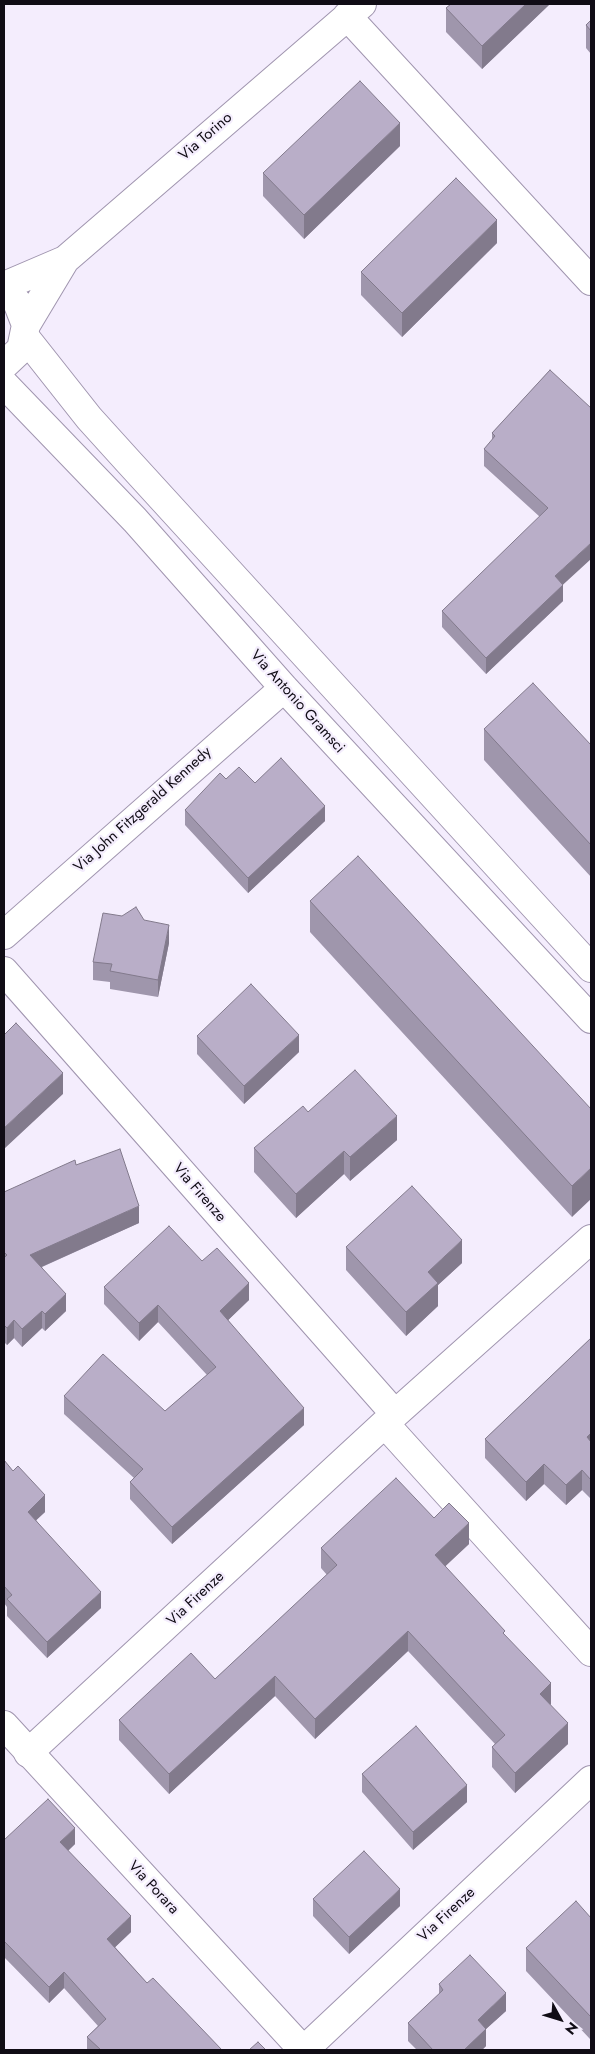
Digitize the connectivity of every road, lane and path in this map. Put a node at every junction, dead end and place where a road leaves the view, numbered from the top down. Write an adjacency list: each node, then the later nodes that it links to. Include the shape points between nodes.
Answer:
1 (354, 10): 2 (street, Via Torino); 3 (street, Via Torino)
2 (65, 260): 4 (street, Via Torino); 6 (street, Via Torino)
3 (591, 281)
4 (4, 286)
5 (4, 291): 6 (street, via 17,302)
6 (26, 331): 7 (street, Via Torino, via 21,349); 11 (street, via 88,418)
7 (4, 365)
8 (4, 384): 9 (street, Via Antonio Gramsci, via 135,520)
9 (284, 688): 10 (street, Via John Fitzgerald Kennedy); 13 (street, Via Antonio Gramsci)
10 (4, 935)
11 (591, 968)
12 (4, 971): 15 (street, Via Firenze)
13 (591, 1019)
14 (591, 1238): 15 (street, Via Firenze)
15 (390, 1419): 16 (street, Via Firenze); 18 (street, Via Firenze)
16 (591, 1652)
17 (4, 1725): 18 (street, Via Porara)
18 (28, 1752): 20 (street, Via Porara)
19 (591, 1780): 20 (street, Via Firenze)
20 (303, 2050)

